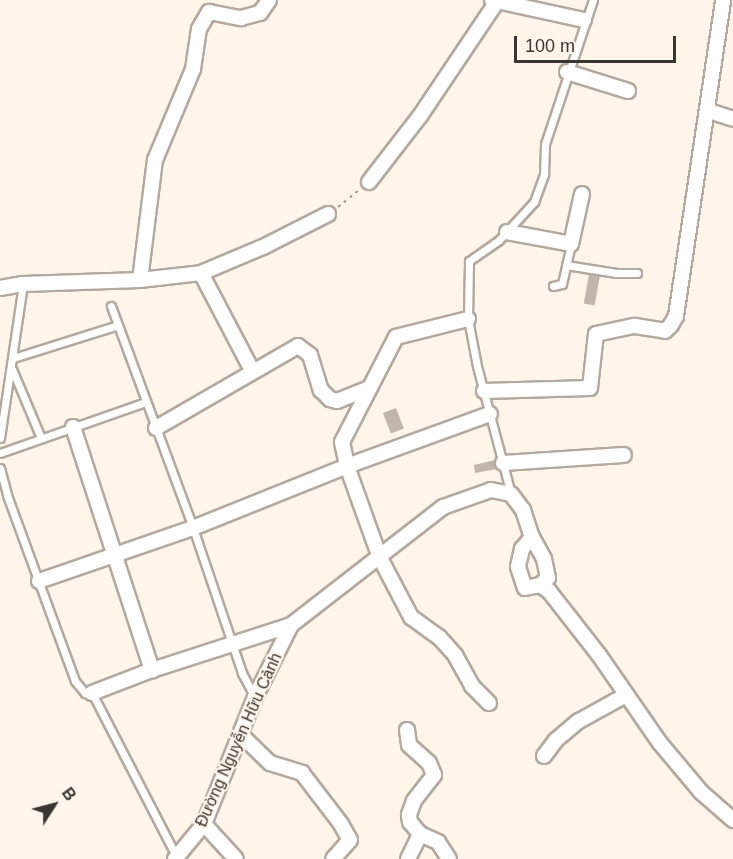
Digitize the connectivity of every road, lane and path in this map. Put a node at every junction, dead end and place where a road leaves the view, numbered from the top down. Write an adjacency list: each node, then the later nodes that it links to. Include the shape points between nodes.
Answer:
1 (269, 0): 18 (street, via 260,13 241,18 210,12 200,29 193,69 155,160)
2 (593, 0): 5 (lane)
3 (723, 0): 8 (street)
4 (496, 1): 5 (street); 10 (street, via 420,117)
5 (584, 20): 6 (lane)
6 (567, 72): 7 (street); 13 (lane, via 545,144 544,174 534,202)
7 (628, 91)
8 (709, 111): 9 (street); 29 (street, via 676,316 671,325 665,331 635,326 596,334 590,388)
9 (733, 119)
10 (369, 182): 12 (path)
11 (582, 194): 14 (street)
12 (328, 213): 16 (street)
13 (507, 232): 14 (street); 23 (lane, via 469,261)
14 (571, 244): 15 (lane)
15 (566, 265): 17 (lane); 20 (lane, via 562,284)
16 (201, 273): 18 (street); 27 (street)
17 (637, 273)
18 (140, 280): 19 (street)
19 (23, 284): 21 (street); 25 (lane)
20 (553, 286)
21 (0, 288)
22 (111, 306): 24 (lane)
23 (468, 319): 28 (street, via 396,337); 29 (lane)
24 (118, 325): 25 (lane); 30 (lane)
25 (13, 358): 26 (lane)
26 (12, 367): 34 (lane); 35 (lane)
27 (252, 370): 28 (street, via 298,346 310,355 321,390 330,399); 33 (street)
28 (369, 388): 39 (street, via 342,442)
29 (484, 391): 31 (lane)
30 (146, 402): 32 (lane); 33 (lane)
31 (490, 414): 38 (lane); 39 (street)
32 (74, 427): 35 (lane); 44 (street)
33 (156, 428): 42 (lane)
34 (0, 438)
35 (41, 438): 36 (lane)
36 (0, 453)
37 (624, 455): 38 (street)
38 (503, 463): 41 (lane)
39 (347, 466): 42 (street); 45 (street)
40 (0, 468): 46 (lane)
41 (511, 494): 43 (street, via 523,510); 45 (street, Đường Nguyễn Hữu Cảnh, via 491,490 442,507)
42 (193, 528): 44 (street); 49 (lane)
43 (531, 537): 47 (street, via 544,559 548,578); 47 (street, via 522,549 518,567 525,588)
44 (115, 556): 46 (street); 50 (street)
45 (380, 558): 48 (street, Đường Nguyễn Hữu Cảnh); 54 (street, via 411,617 440,637 472,686)
46 (39, 581): 51 (lane, via 75,681 85,693)
47 (540, 585): 52 (street, via 549,591)
48 (291, 625): 49 (street); 53 (street, Đường Nguyễn Hữu Cảnh)
49 (232, 645): 50 (street); 53 (lane)
50 (152, 670): 51 (street)
51 (92, 693): 61 (lane)
52 (626, 695): 57 (street, via 579,721); 58 (street, via 701,792)
53 (255, 697): 56 (street, Đường Nguyễn Hữu Cảnh)
54 (489, 703)
55 (407, 730): 60 (street, via 409,745 434,771 409,815)
56 (240, 734): 59 (street, Đường Nguyễn Hữu Cảnh); 63 (street, via 270,763 302,773 341,824 350,840)
57 (544, 756)
58 (733, 820)
59 (204, 824): 61 (street, Đường Nguyễn Hữu Cảnh); 62 (street)
60 (420, 834): 64 (street); 65 (street, via 438,842)
61 (176, 858)
62 (237, 859)
63 (333, 859)
64 (408, 859)
65 (449, 859)

